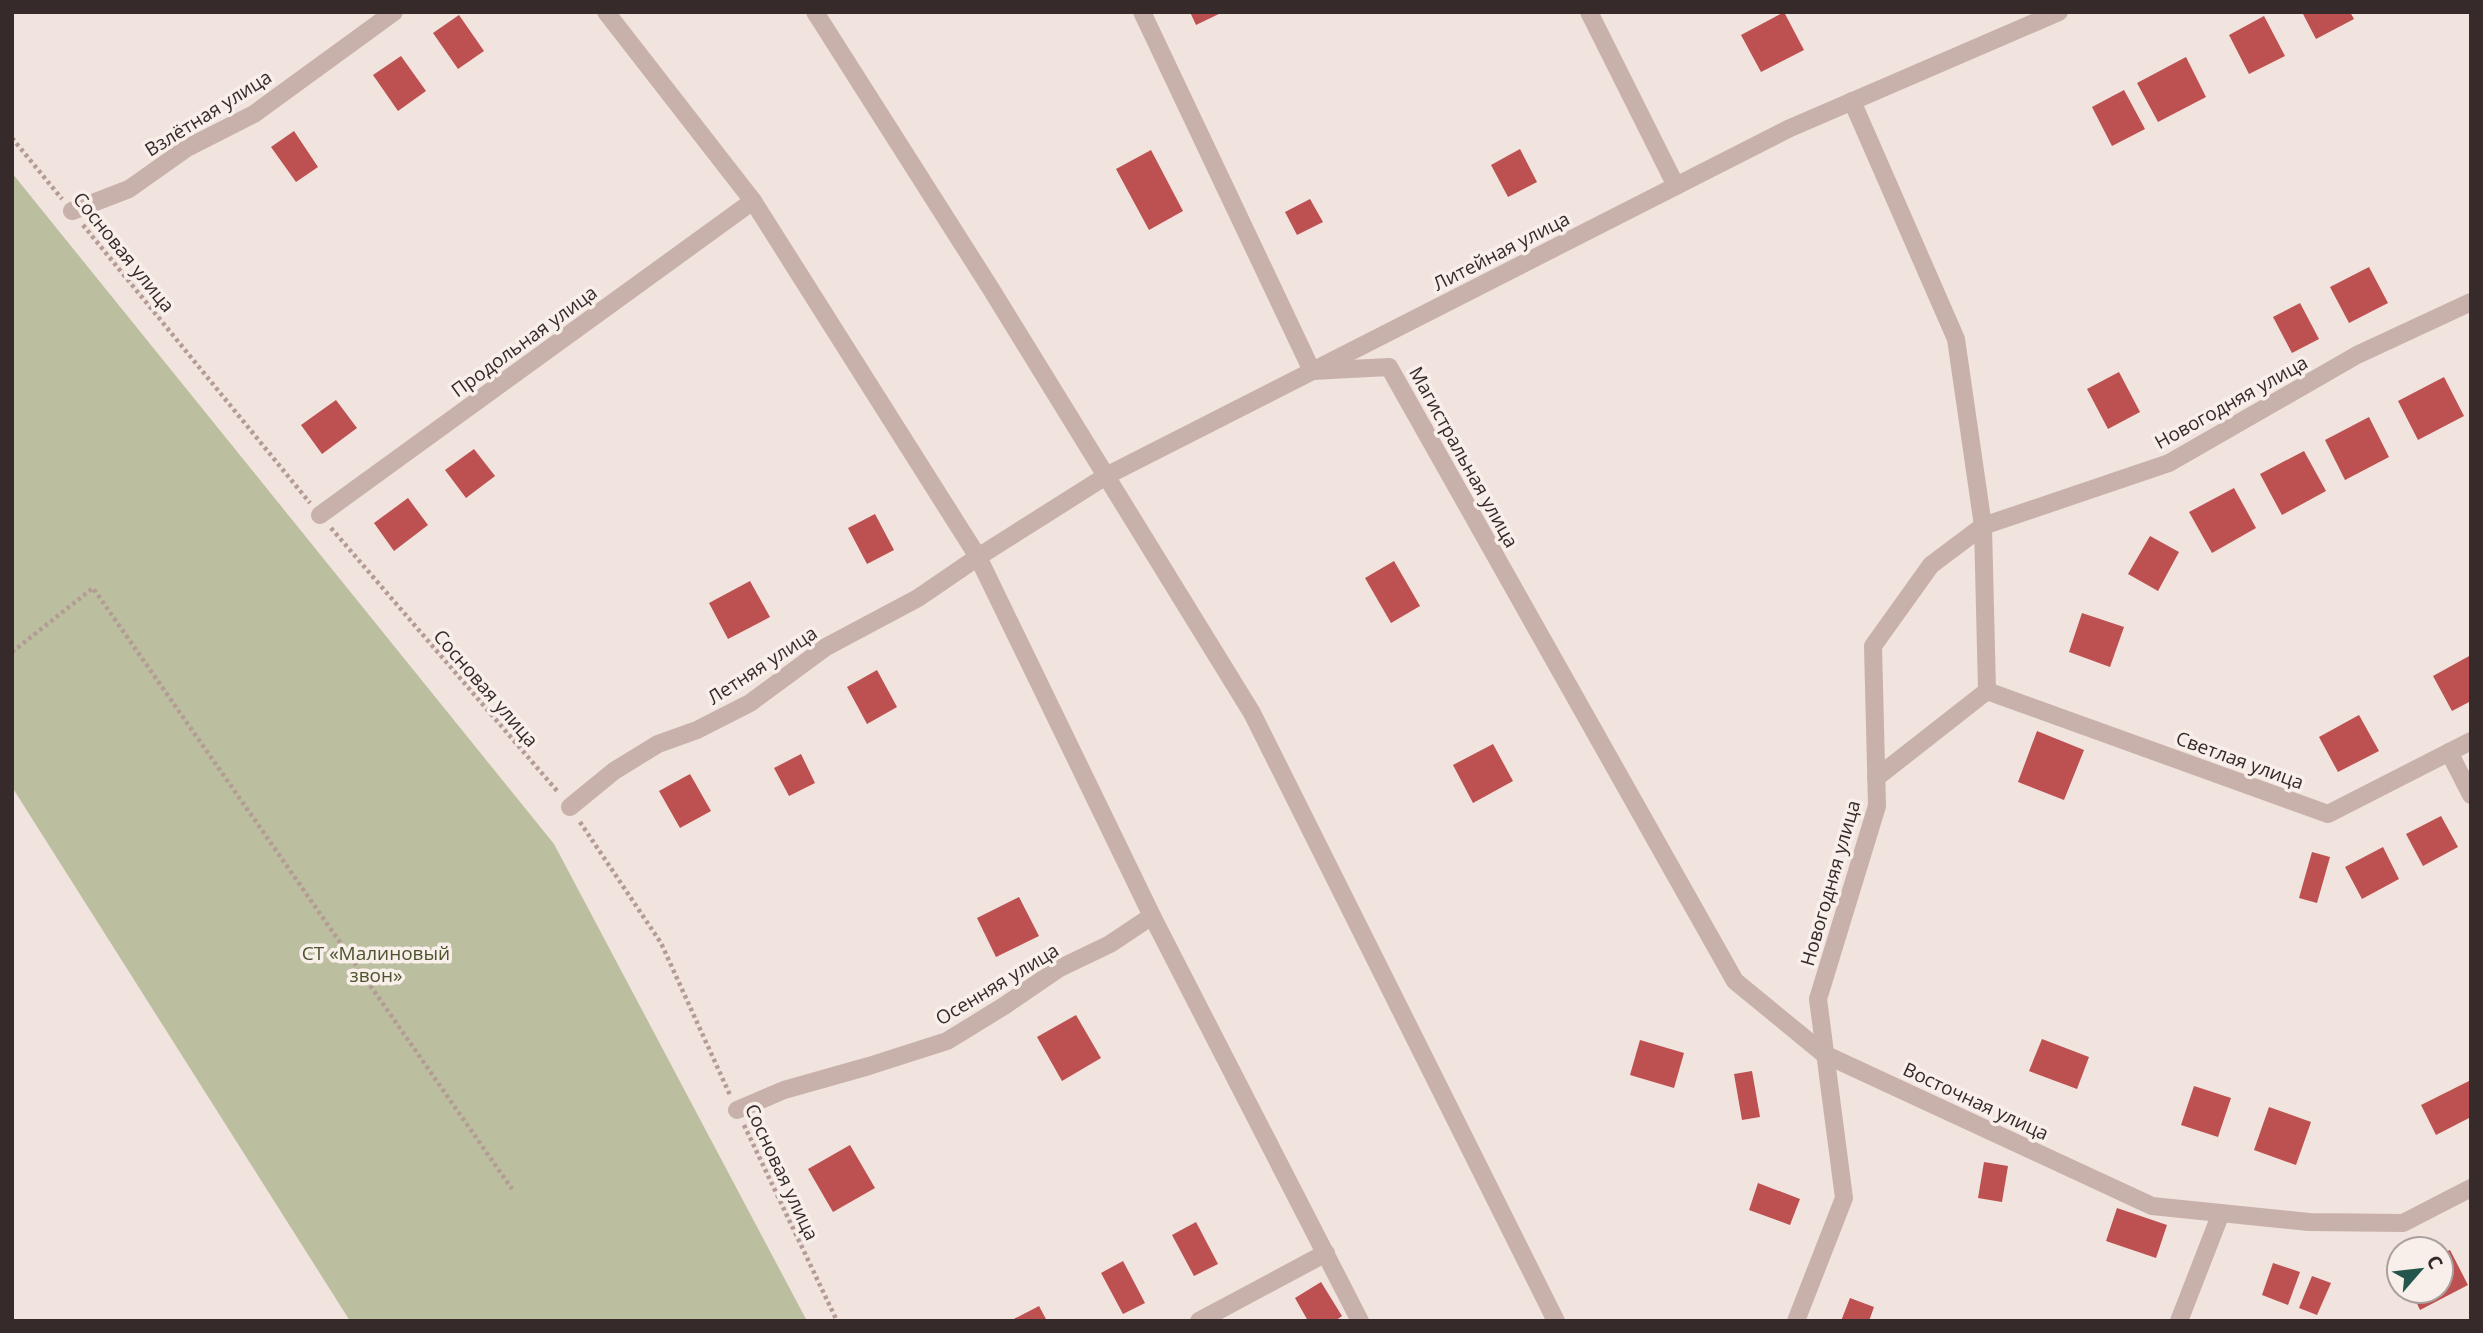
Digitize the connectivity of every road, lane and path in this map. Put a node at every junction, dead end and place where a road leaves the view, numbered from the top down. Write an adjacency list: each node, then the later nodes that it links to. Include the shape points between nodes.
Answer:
1 (394, 12): 11 (street, Взлётная улица, via 254,114 187,148 129,189)
2 (606, 12): 10 (street)
3 (815, 12): 14 (street)
4 (1142, 12): 13 (street)
5 (1589, 12): 9 (street)
6 (2059, 12): 7 (street, Литейная улица)
7 (1852, 101): 9 (street, Литейная улица); 16 (street, via 1956,339)
8 (12, 138): 11 (path, Сосновая улица)
9 (1676, 186): 13 (street, Литейная улица)
10 (752, 201): 15 (street, Продольная улица); 17 (street)
11 (72, 211): 15 (path, Сосновая улица)
12 (2471, 302): 16 (street, Новогодняя улица, via 2357,355 2169,463)
13 (1312, 371): 14 (street, Литейная улица); 26 (street, Магистральная улица, via 1389,367)
14 (1106, 476): 17 (street, Литейная улица); 36 (street, via 1252,713)
15 (320, 515): 24 (path, Сосновая улица)
16 (1983, 526): 19 (street); 22 (street, Новогодняя улица, via 1931,565 1872,646)
17 (978, 557): 24 (street, Летняя улица, via 918,598 826,647 750,702 658,744 614,771); 25 (street)
18 (12, 652): 30 (path, via 93,588)
19 (1987, 691): 21 (street, Светлая улица, via 2328,814); 22 (street)
20 (2471, 741): 21 (street, Светлая улица)
21 (2449, 752): 23 (street)
22 (1876, 778): 27 (street, Новогодняя улица, via 1877,806 1818,999)
23 (2471, 795)
24 (570, 807): 28 (path, Сосновая улица, via 661,943)
25 (1152, 916): 28 (street, Осенняя улица, via 1110,944 1058,969 947,1041 784,1090); 32 (street)
26 (1735, 981): 27 (street, Восточная улица)
27 (1824, 1054): 31 (street, Восточная улица, via 2152,1206); 37 (street, Новогодняя улица, via 1844,1198)
28 (737, 1110): 33 (path, Сосновая улица)
29 (2471, 1188): 31 (street, Восточная улица, via 2403,1223 2309,1222)
30 (512, 1189)
31 (2221, 1213): 38 (street)
32 (1326, 1253): 34 (street); 35 (street)
33 (837, 1321)
34 (1199, 1321)
35 (1360, 1321)
36 (1556, 1321)
37 (1797, 1321)
38 (2179, 1321)

